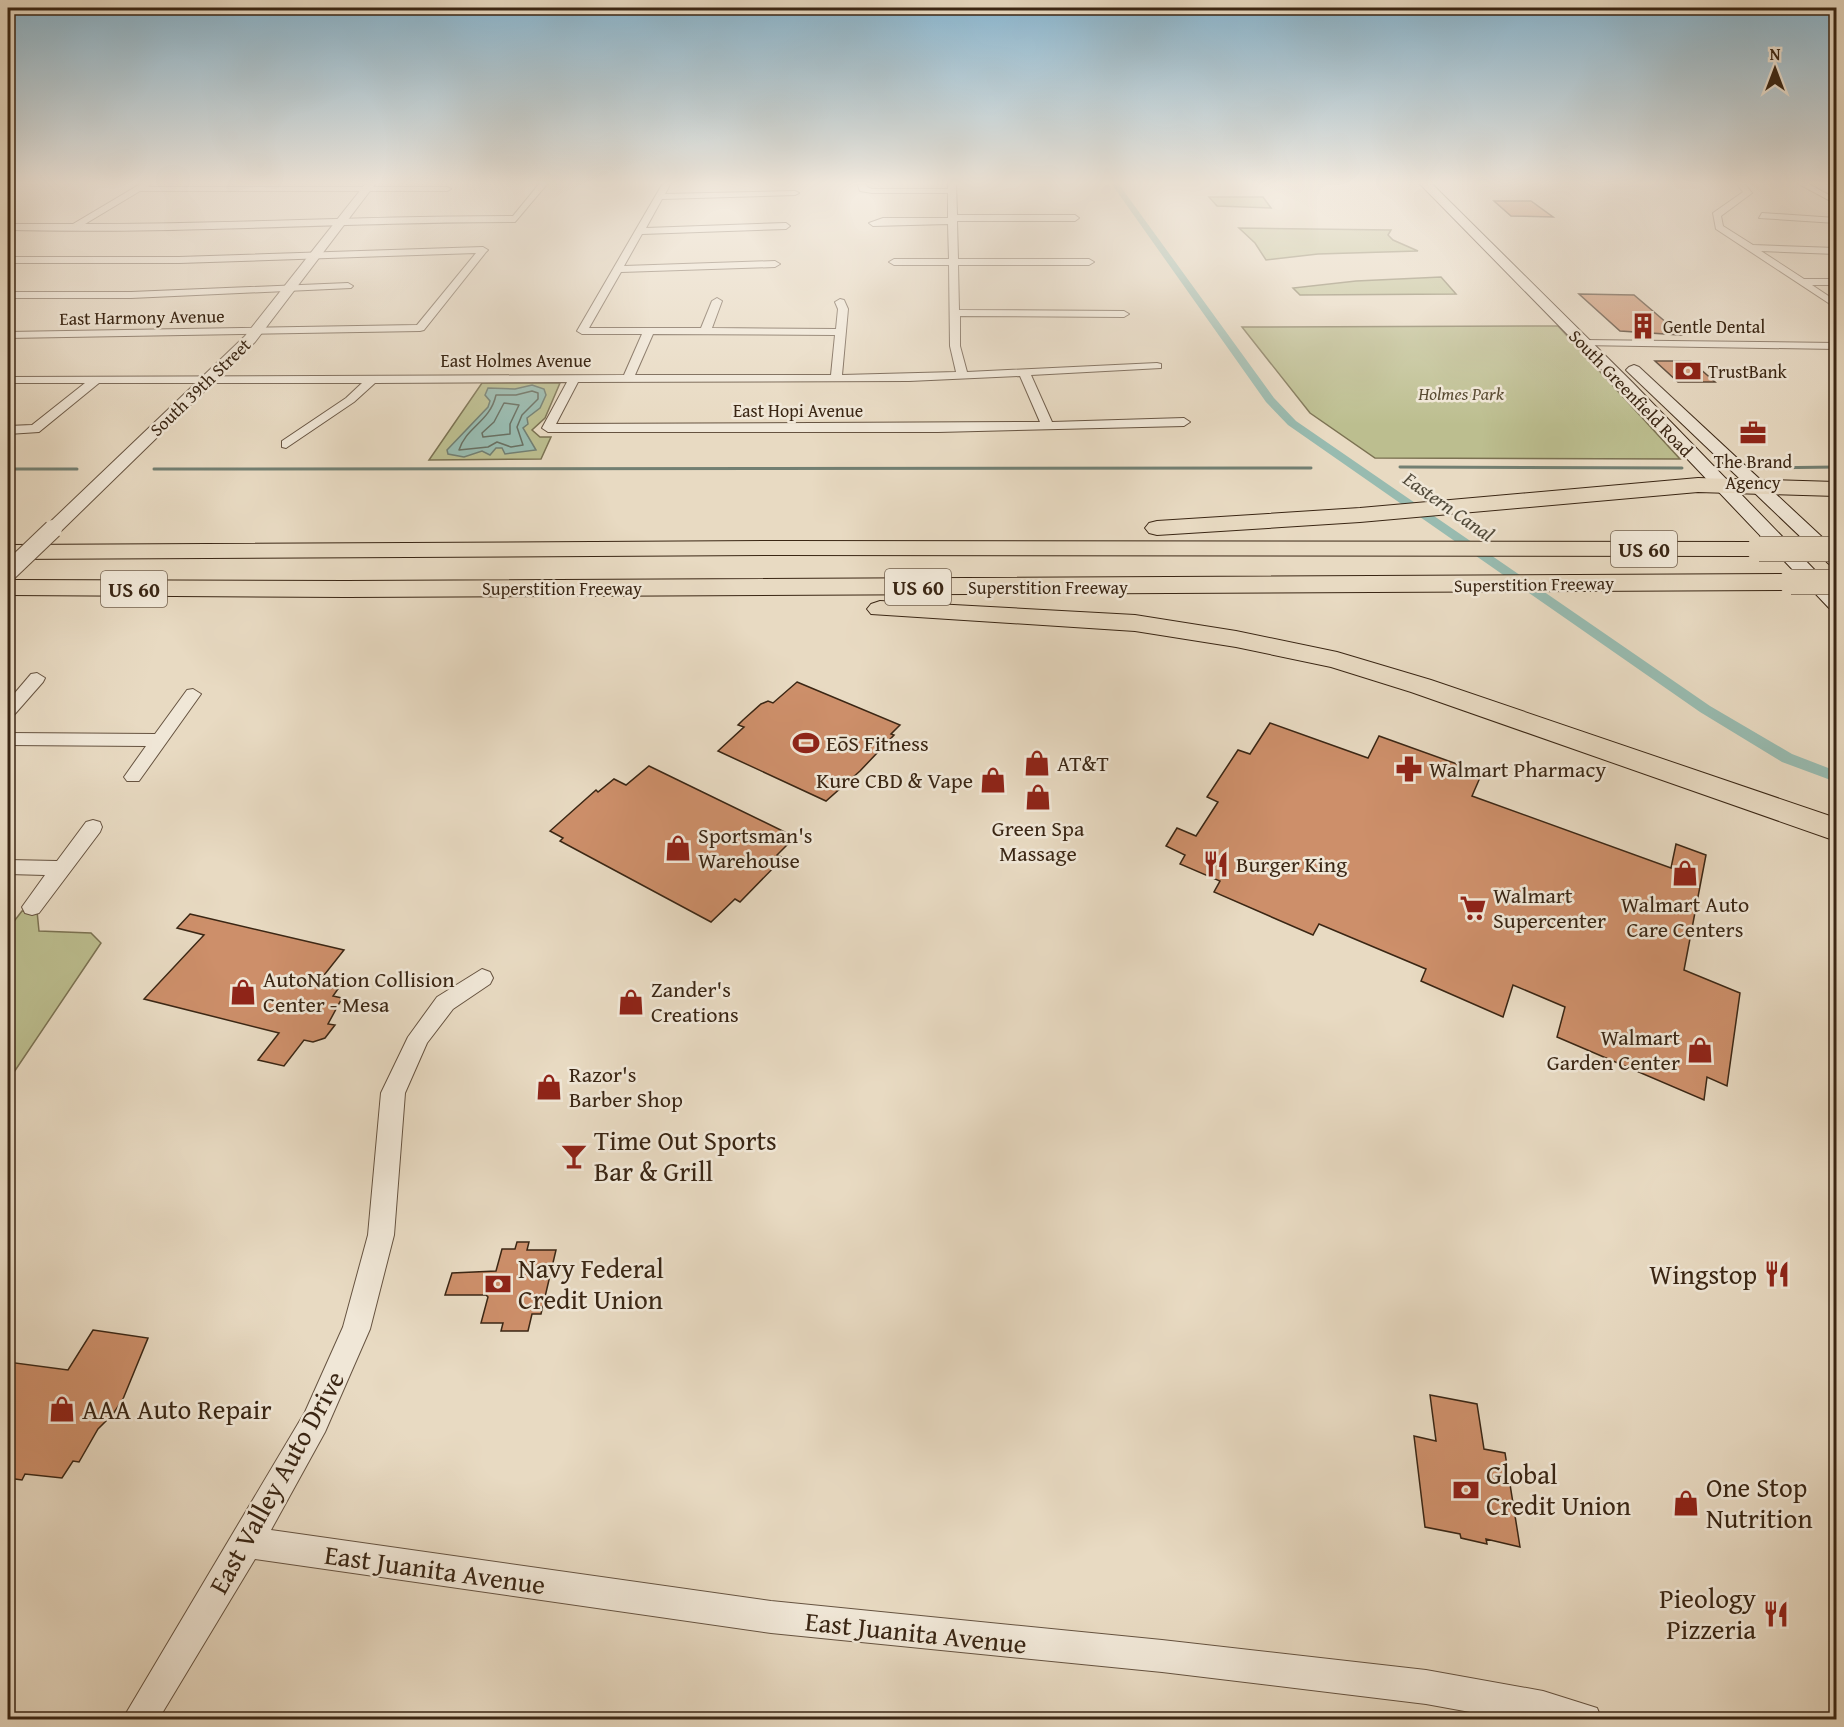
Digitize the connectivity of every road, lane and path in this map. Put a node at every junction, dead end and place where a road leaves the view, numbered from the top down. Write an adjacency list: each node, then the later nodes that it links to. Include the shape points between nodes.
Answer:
1 (308, 264): 13 (street, South 39th Street)
2 (472, 264): 20 (street, East Harmony Avenue, via 420,328)
3 (619, 264): 9 (street)
4 (775, 264): 9 (street)
5 (953, 264): 18 (street)
6 (1509, 264): 26 (main road, South Greenfield Road)
7 (1521, 264): 26 (main road, South Greenfield Road)
8 (1774, 264): 10 (street)
9 (616, 269): 21 (street, via 582,331)
10 (1802, 282): 11 (street); 17 (street)
11 (1836, 282)
12 (348, 286): 13 (street)
13 (289, 288): 14 (street, via 131,295); 20 (street, South 39th Street)
14 (8, 295)
15 (717, 301): 22 (street)
16 (840, 302): 23 (street)
17 (1836, 304)
18 (953, 313): 19 (street); 29 (street, via 954,346)
19 (1124, 314)
20 (257, 331): 24 (street, East Harmony Avenue); 33 (street, South 39th Street)
21 (649, 331): 22 (street); 31 (street)
22 (705, 332): 23 (street)
23 (840, 332): 32 (street)
24 (8, 335)
25 (1836, 346): 26 (street)
26 (1598, 347): 41 (main road, South Greenfield Road); 42 (main road, South Greenfield Road)
27 (1157, 366): 28 (street, East Holmes Avenue)
28 (1025, 374): 29 (street, East Holmes Avenue); 38 (street)
29 (963, 376): 32 (street, East Holmes Avenue)
30 (575, 378): 31 (street, East Holmes Avenue); 34 (street, East Holmes Avenue); 38 (street, East Hopi Avenue, via 548,428)
31 (628, 378): 32 (street, East Holmes Avenue)
32 (836, 378)
33 (210, 379): 34 (street, East Holmes Avenue); 36 (street, East Holmes Avenue); 44 (street, South 39th Street)
34 (372, 379): 40 (street, via 350,400)
35 (8, 380): 36 (street, East Holmes Avenue)
36 (96, 380): 39 (street, via 35,429)
37 (1184, 422): 38 (street, East Hopi Avenue)
38 (1048, 426)
39 (8, 429)
40 (286, 444)
41 (1719, 485): 42 (highway); 45 (highway, via 1360,515 836,541); 53 (main road, South Greenfield Road)
42 (1758, 485): 43 (highway); 48 (main road, South Greenfield Road)
43 (1836, 489)
44 (55, 540): 45 (highway, Superstition Freeway / US 60, via 290,550); 47 (highway, Superstition Freeway / US 60); 49 (street, South 39th Street, bridge)
45 (775, 548): 46 (highway, Superstition Freeway / US 60, bridge)
46 (1836, 549)
47 (8, 551)
48 (1836, 560)
49 (8, 572)
50 (1836, 582): 52 (highway, Superstition Freeway / US 60, bridge)
51 (8, 588): 52 (highway, US 60)
52 (345, 590): 61 (highway, via 976,612 1182,629 1337,660)
53 (1836, 604)
54 (38, 678): 56 (street)
55 (193, 694): 58 (street)
56 (8, 711)
57 (8, 739): 58 (street)
58 (159, 740): 59 (street)
59 (132, 777)
60 (93, 826): 63 (street)
61 (1836, 830)
62 (8, 867): 63 (street)
63 (62, 868): 64 (street)
64 (32, 907)
65 (482, 978): 66 (street, East Valley Auto Drive, via 445,1003 419,1036 393,1093 381,1235 356,1329 315,1422)
66 (247, 1542): 67 (street, East Valley Auto Drive); 68 (street, East Juanita Avenue, via 771,1617 1426,1687)
67 (139, 1719)
68 (1585, 1719)

